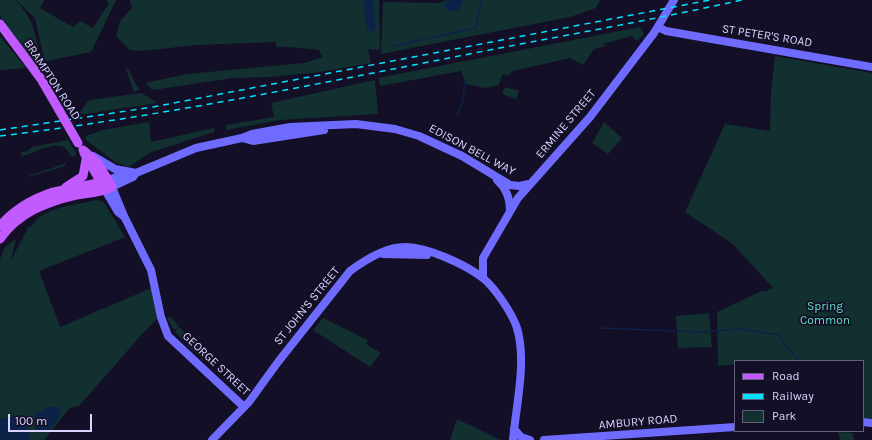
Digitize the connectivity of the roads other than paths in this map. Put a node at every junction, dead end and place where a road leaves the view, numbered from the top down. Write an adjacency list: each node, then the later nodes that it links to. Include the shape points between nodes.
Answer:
1 (672, 3): 3 (main road, ERMINE STREET)
2 (0, 24): 5 (main road, BRAMPTON ROAD, bridge, via 41,79)
3 (658, 27): 4 (main road, ST PETER'S ROAD, via 666,31); 9 (main road, ERMINE STREET, via 590,117)
4 (872, 67)
5 (84, 152): 6 (main road, EDISON BELL WAY, via 115,169); 10 (main road, BRAMPTON ROAD); 11 (main road, via 83,176)
6 (127, 172): 7 (main road, EDISON BELL WAY); 10 (main road)
7 (136, 173): 8 (main road, EDISON BELL WAY, via 196,148 252,134 290,127 356,124 395,129 426,139 462,156); 10 (main road, EDISON BELL WAY, via 133,177)
8 (494, 176): 9 (main road, EDISON BELL WAY, via 513,186); 12 (main road, via 505,189)
9 (529, 184): 12 (main road, ERMINE STREET)
10 (107, 185): 11 (main road); 14 (main road, via 29,212 15,222); 18 (main road, BRAMPTON ROAD, via 151,270)
11 (62, 190): 13 (main road, via 38,198)
12 (510, 211): 15 (main road, ERMINE STREET)
13 (0, 226)
14 (0, 239)
15 (483, 258): 16 (main road, via 470,267); 17 (main road, ERMINE STREET)
16 (456, 262): 17 (main road); 19 (main road, ST JOHN'S STREET, via 416,254 380,254 361,263 345,277)
17 (483, 278): 23 (main road, via 510,314 520,339 521,362)
18 (161, 317): 20 (main road, GEORGE STREET, via 173,342)
19 (258, 388): 20 (main road, via 246,396); 21 (main road, ST JOHN'S STREET)
20 (229, 391): 21 (main road, GEORGE STREET)
21 (245, 406): 24 (main road, ST JOHN'S STREET)
22 (734, 427): 27 (main road, AMBURY ROAD)
23 (514, 429): 25 (main road); 26 (main road, via 521,438)
24 (212, 440)
25 (513, 440)
26 (530, 440)
27 (544, 440)

